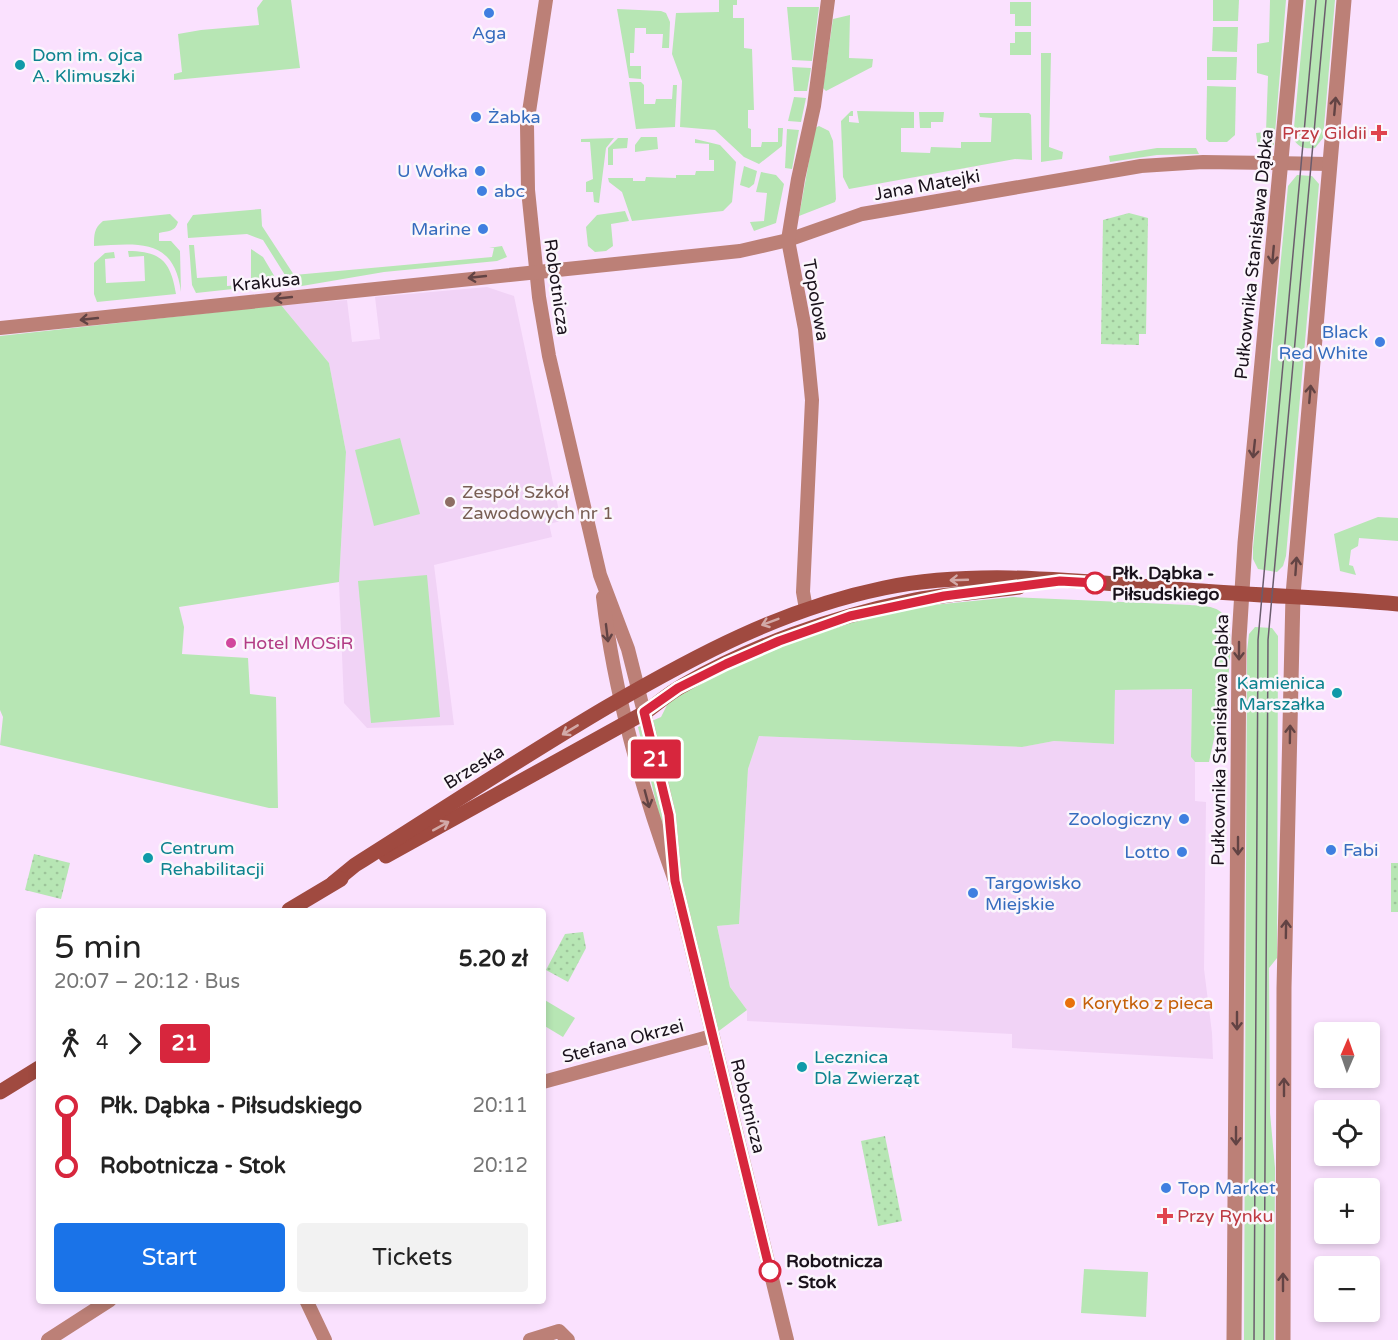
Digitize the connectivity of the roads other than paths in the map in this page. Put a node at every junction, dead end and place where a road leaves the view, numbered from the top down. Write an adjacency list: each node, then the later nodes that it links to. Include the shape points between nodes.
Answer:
1 (546, 0): 8 (street, Robotnicza, via 527,124)
2 (828, 0): 7 (street, Topolowa, via 814,106)
3 (1296, 0): 5 (street, Pułkownika Stanisława Dąbka)
4 (1344, 0): 6 (street, one-way to 4)
5 (1282, 162): 6 (street, Jana Matejki); 7 (street, Jana Matejki, via 1174,162 1141,166 862,214); 12 (street, Pułkownika Stanisława Dąbka, one-way to 12)
6 (1330, 164): 13 (street, one-way to 6)
7 (788, 240): 8 (street, Jana Matejki, via 740,250); 15 (street, Topolowa, via 805,329 812,399 802,592)
8 (535, 271): 9 (street, Krakusa, one-way to 9); 10 (street, Robotnicza, via 549,356)
9 (0, 328)
10 (600, 575): 16 (street, Robotnicza); 17 (street, Robotnicza, one-way to 17, via 609,654)
11 (1060, 581): 12 (main road); 15 (main road, Brzeska, one-way to 15, via 912,583); 18 (main road, Brzeska, via 910,601 850,616 726,664 678,688)
12 (1241, 593): 13 (main road); 34 (street, Pułkownika Stanisława Dąbka, one-way to 34)
13 (1293, 595): 14 (main road); 35 (street, one-way to 13, via 1284,987)
14 (1398, 604)
15 (806, 609): 16 (main road, Brzeska, one-way to 16, via 743,633)
16 (639, 689): 17 (main road, Brzeska); 18 (street, Robotnicza)
17 (620, 700): 19 (street, Robotnicza); 21 (main road, Brzeska, one-way to 21)
18 (644, 712): 19 (main road, Brzeska); 20 (street, Robotnicza, via 669,815)
19 (626, 722): 20 (street, Robotnicza, one-way to 20, via 653,821); 21 (main road, Brzeska, one-way to 19)
20 (675, 881): 23 (street, Robotnicza)
21 (333, 883): 22 (main road, Brzeska)
22 (292, 908)
23 (712, 1036): 25 (street, Stefana Okrzei); 33 (street, Robotnicza)
24 (36, 1070): 26 (main road)
25 (546, 1081)
26 (0, 1092)
27 (105, 1304): 29 (street)
28 (308, 1304): 30 (street)
29 (48, 1340)
30 (325, 1340)
31 (530, 1340): 32 (street, via 553,1331 564,1334)
32 (568, 1340)
33 (787, 1340)
34 (1234, 1340)
35 (1283, 1340)

